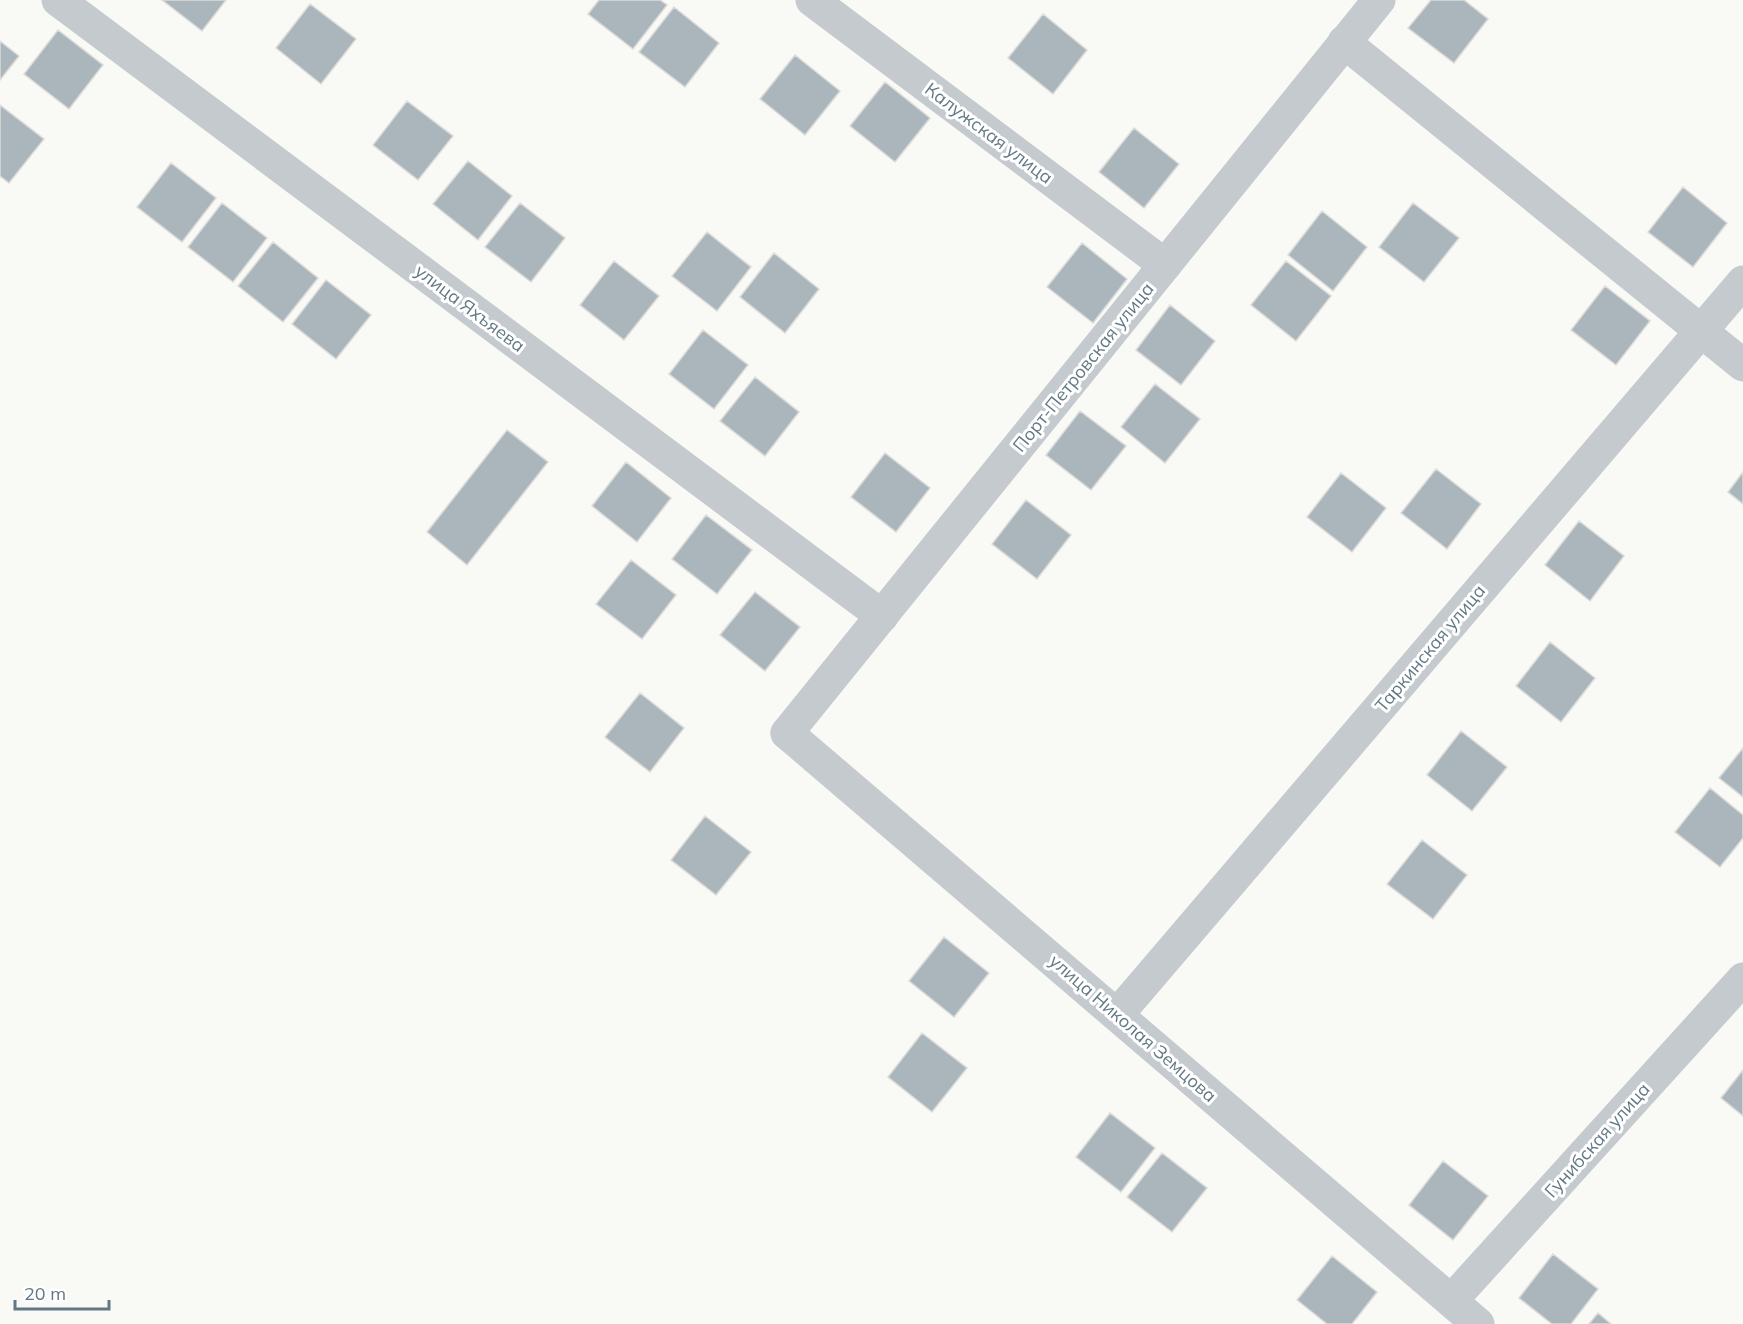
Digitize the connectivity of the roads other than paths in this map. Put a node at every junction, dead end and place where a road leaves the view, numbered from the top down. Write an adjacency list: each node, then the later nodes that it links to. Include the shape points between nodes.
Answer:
1 (58, 0): 9 (street, улица Яхъяева)
2 (812, 0): 5 (street, Калужская улица)
3 (1378, 0): 4 (street, Порт-Петровская улица)
4 (1344, 42): 5 (street, Порт-Петровская улица); 7 (street)
5 (1165, 265): 9 (street, Порт-Петровская улица)
6 (1743, 282): 7 (street, Таркинская улица)
7 (1701, 330): 8 (street); 12 (street, Таркинская улица)
8 (1743, 365)
9 (882, 616): 10 (street, Порт-Петровская улица)
10 (787, 733): 12 (street, улица Николая Земцова)
11 (1743, 979): 13 (street, Гунибская улица)
12 (1117, 1015): 13 (street, улица Николая Земцова)
13 (1451, 1301): 14 (street, улица Николая Земцова)
14 (1478, 1324)

